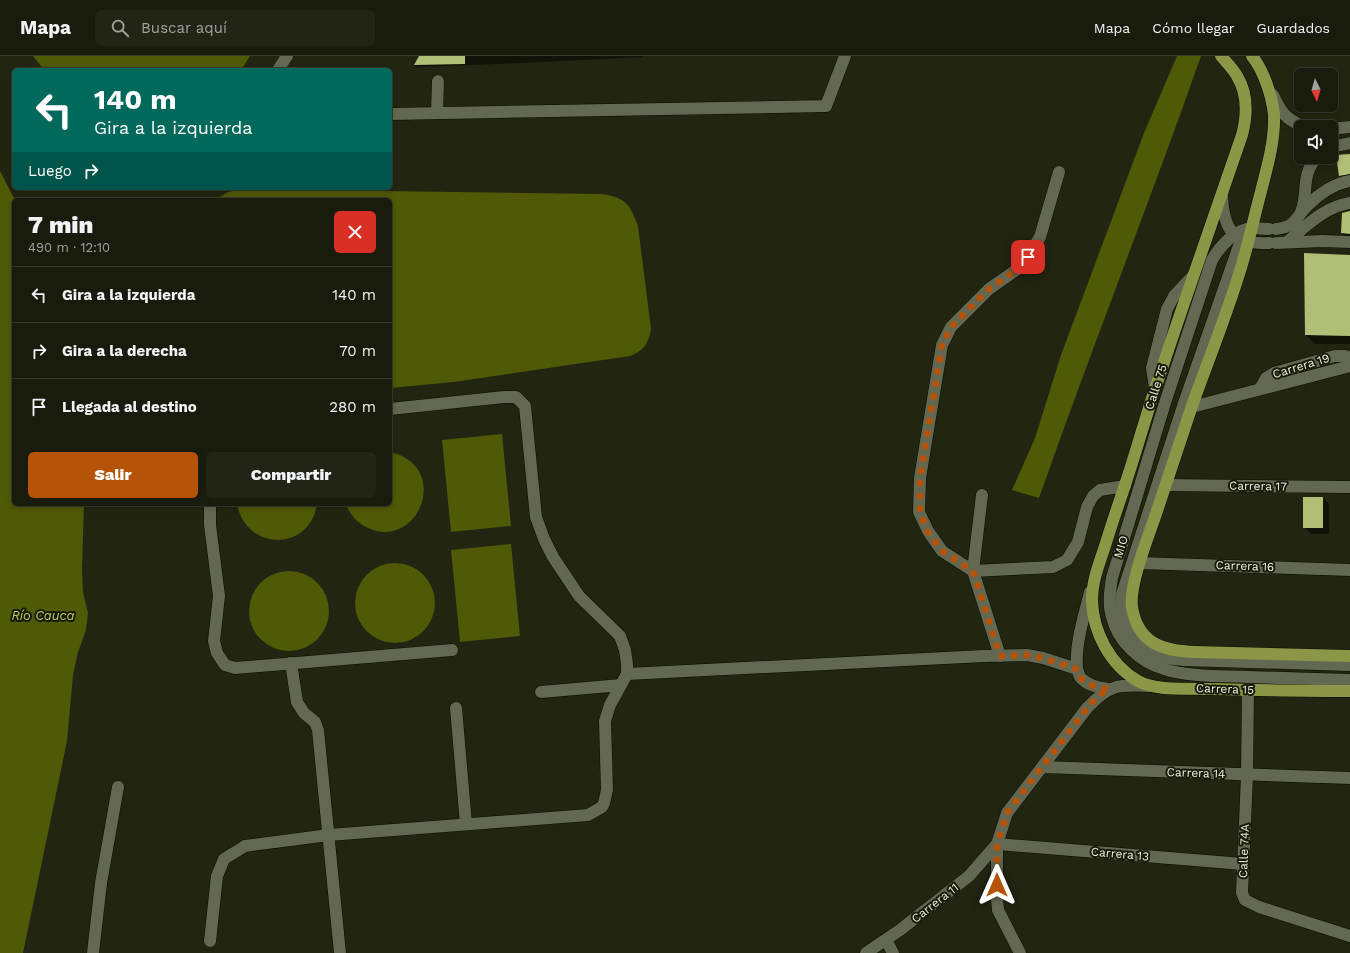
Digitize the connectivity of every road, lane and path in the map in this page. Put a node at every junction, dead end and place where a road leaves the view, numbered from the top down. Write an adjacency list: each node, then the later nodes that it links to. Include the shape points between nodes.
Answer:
1 (287, 56): 5 (street)
2 (845, 56): 8 (street, via 826,106)
3 (1221, 56): 19 (main road, Calle 75, via 1237,76 1243,90 1246,120)
4 (1254, 58): 7 (main road)
5 (279, 68)
6 (438, 81): 8 (street)
7 (1267, 84): 10 (street, via 1280,110); 24 (main road, via 1274,114 1271,151)
8 (437, 113): 9 (street)
9 (392, 114)
10 (1294, 122)
11 (1350, 127): 12 (street)
12 (1338, 128)
13 (1350, 143): 14 (street)
14 (1338, 146)
15 (1312, 164): 18 (street, via 1306,175)
16 (1059, 172): 40 (street, via 1040,237 1022,266 989,289 951,327 942,345 920,478 920,512 928,532 942,551)
17 (1350, 181): 20 (street, via 1332,187)
18 (1305, 187): 20 (street); 23 (street, via 1303,207)
19 (1222, 193): 25 (street, via 1225,220); 34 (main road, Calle 75, via 1155,388)
20 (1312, 202): 22 (street, via 1317,206); 23 (street)
21 (1350, 203): 22 (street)
22 (1333, 209): 27 (street)
23 (1299, 216): 24 (street, via 1287,227)
24 (1251, 228): 25 (main road)
25 (1241, 239): 27 (street, via 1256,244); 31 (main road, via 1240,271); 47 (street, MIO, via 1124,586 1121,610 1131,636 1157,655 1184,660); 50 (street, MIO, via 1223,244 1212,260 1112,578 1112,617 1116,630 1124,642 1146,662 1164,669 1207,675)
26 (1350, 242): 27 (street, via 1322,240)
27 (1278, 243)
28 (1350, 357): 30 (street, Carrera 19, via 1335,356 1274,373 1266,378)
29 (1350, 366): 30 (street, Carrera 19)
30 (1260, 389): 31 (street, Carrera 19)
31 (1192, 406): 33 (main road)
32 (392, 409): 49 (street, via 504,397 516,397 525,406 536,517 544,539 578,596 620,636 625,650)
33 (1166, 485): 35 (street, Carrera 17); 38 (main road)
34 (1125, 486): 40 (street, via 1100,490 1093,496 1087,507 1078,542 1067,560 1052,567); 41 (main road, Calle 75)
35 (1350, 487)
36 (982, 495): 40 (street)
37 (210, 506): 46 (street, via 219,596 214,641 217,653 225,665 235,668)
38 (1140, 563): 39 (street, Carrera 16); 45 (main road, via 1133,588 1132,605 1142,631 1158,645 1178,651)
39 (1350, 570)
40 (973, 571): 43 (street)
41 (1094, 579): 44 (main road, Calle 75, via 1092,602 1095,619 1100,636); 48 (street, via 1077,648)
42 (452, 650): 46 (street)
43 (1000, 656): 48 (street, via 1027,655); 49 (street)
44 (1111, 656): 52 (main road, Carrera 15, via 1132,677)
45 (1350, 656)
46 (292, 663): 63 (street, via 297,702 304,713 315,722 318,730)
47 (1350, 665)
48 (1077, 669): 53 (street, via 1081,678 1090,684)
49 (627, 674): 51 (street)
50 (1350, 680)
51 (621, 685): 56 (street); 62 (street, via 605,721 607,790 602,807 588,815)
52 (1155, 687): 53 (street, via 1121,685); 54 (main road, Carrera 15)
53 (1109, 689): 58 (street, via 1087,708)
54 (1248, 690): 55 (main road, Carrera 15); 59 (street, Calle 74A)
55 (1350, 691)
56 (541, 692)
57 (456, 708): 62 (street)
58 (1043, 767): 59 (street, Carrera 14); 64 (street, via 1007,813)
59 (1247, 775): 60 (street, Carrera 14); 65 (street, Calle 74A)
60 (1350, 778)
61 (118, 787): 69 (street, via 100,883)
62 (466, 824): 63 (street)
63 (329, 835): 68 (street, via 245,846 224,859 217,876); 70 (street)
64 (997, 844): 65 (street, Carrera 13); 67 (street, Carrera 11, via 969,876); 73 (street, via 998,910)
65 (1243, 864): 66 (street, Calle 74A, via 1244,900)
66 (1350, 936)
67 (886, 940): 71 (street, Carrera 11); 72 (street)
68 (210, 941)
69 (93, 953)
70 (340, 953)
71 (866, 953)
72 (893, 953)
73 (1020, 953)

